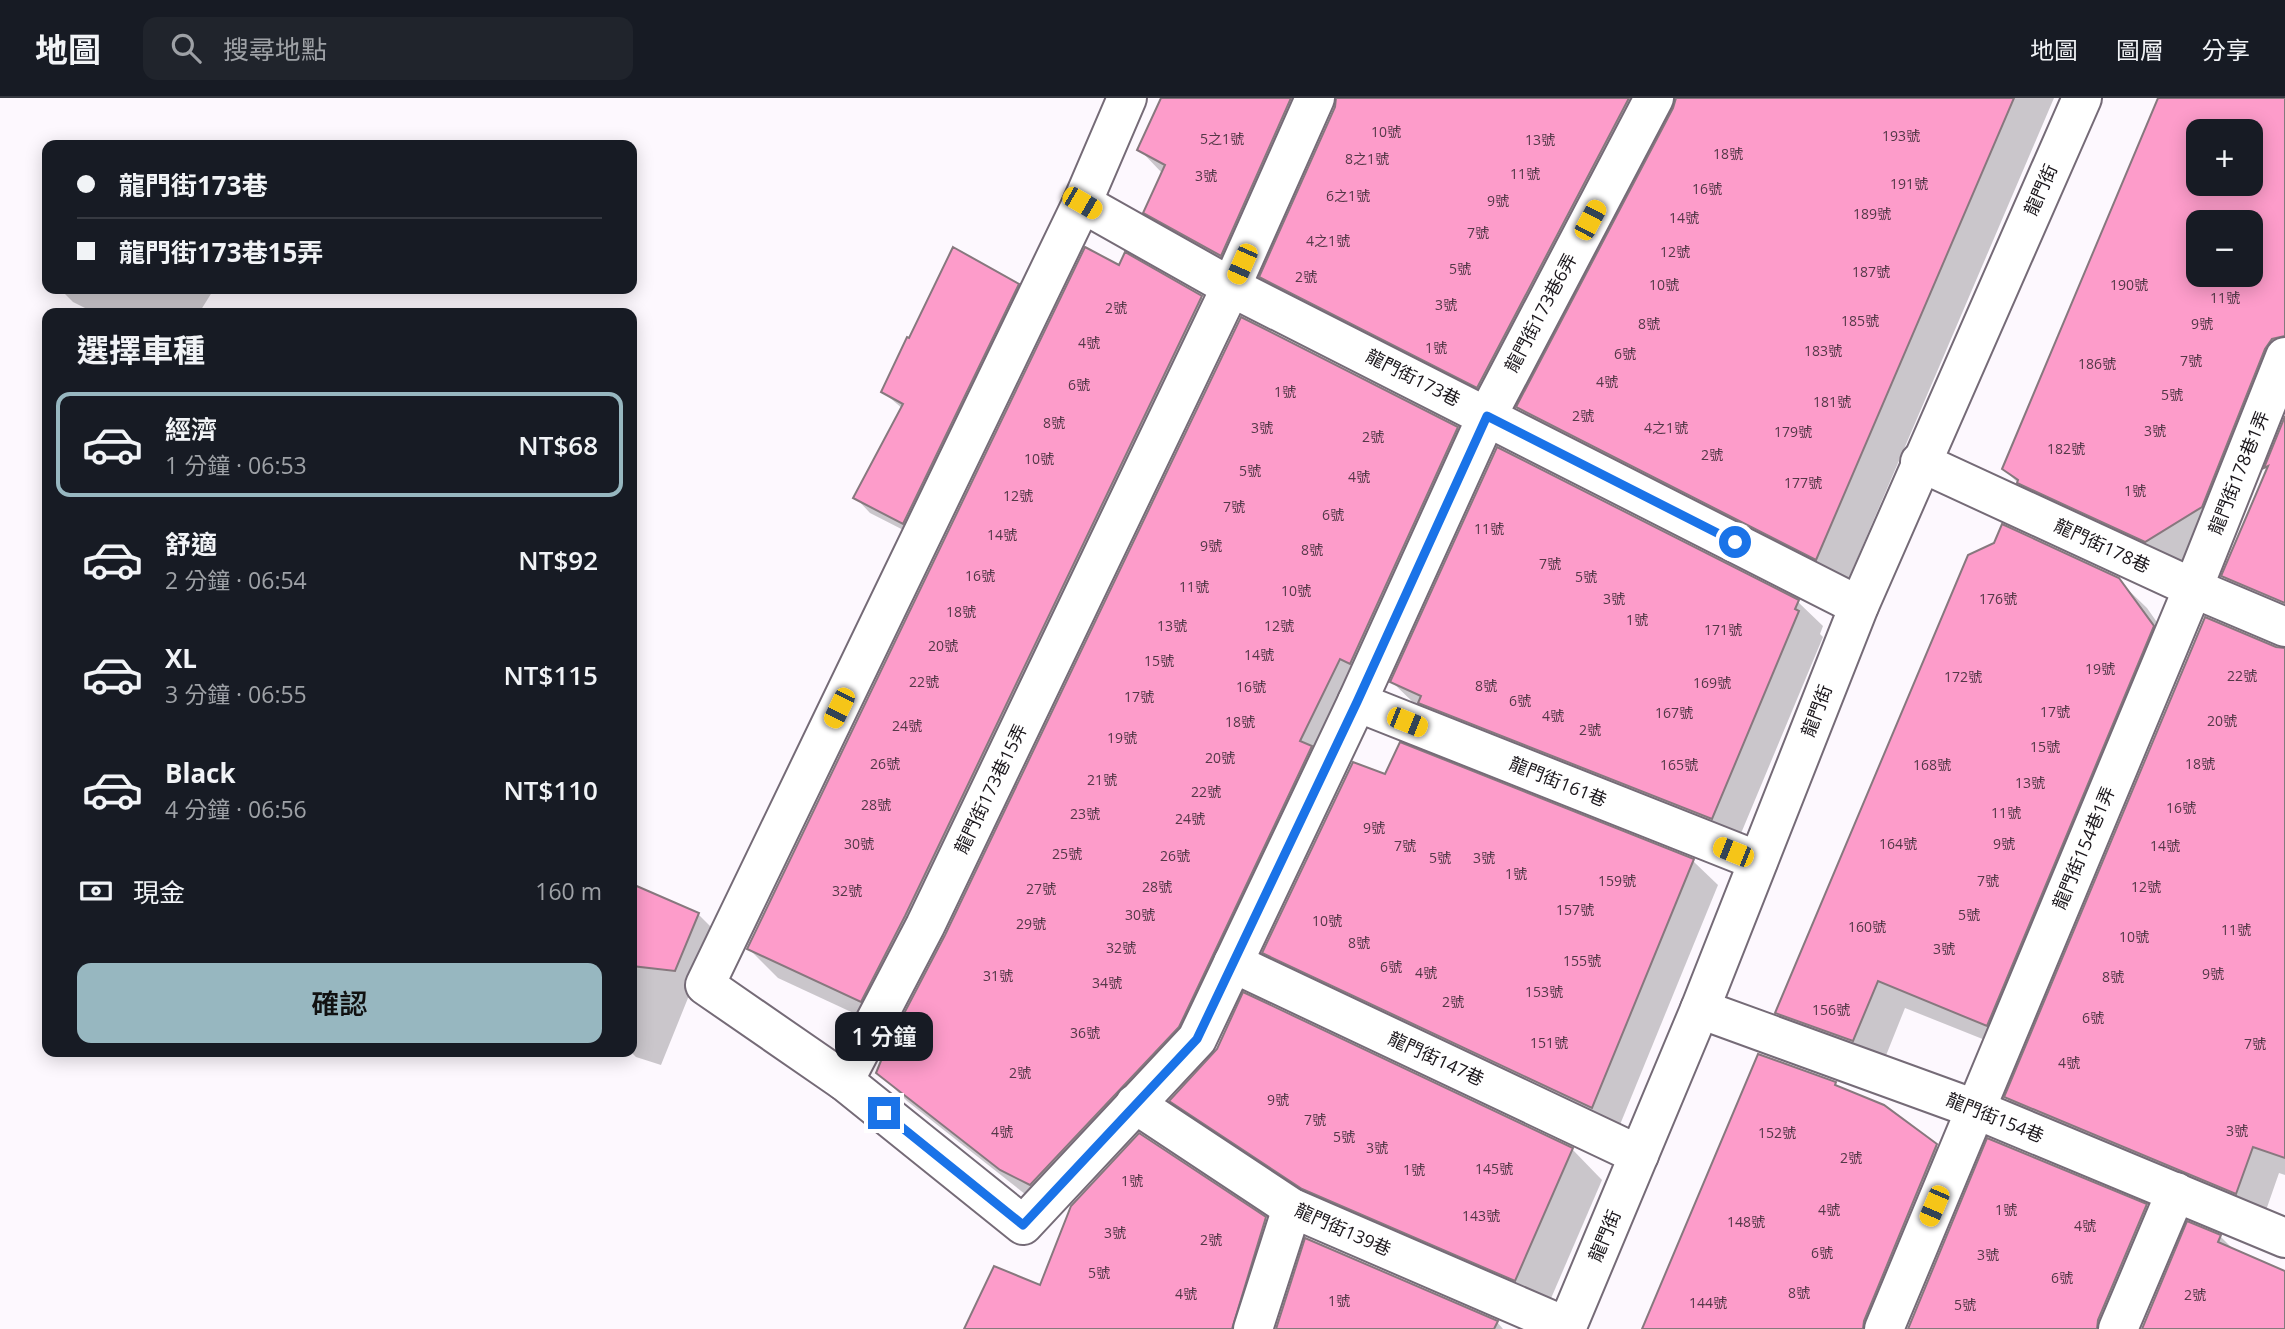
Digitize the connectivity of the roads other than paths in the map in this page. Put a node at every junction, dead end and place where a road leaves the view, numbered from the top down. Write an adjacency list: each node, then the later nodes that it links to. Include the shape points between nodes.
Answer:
1 (1127, 98): 5 (street)
2 (1315, 98): 6 (street, 龍門街173巷15弄)
3 (1654, 98): 8 (street, 龍門街173巷6弄)
4 (2082, 98): 9 (street, 龍門街)
5 (1082, 203): 6 (street, 龍門街173巷); 17 (street, via 705,985)
6 (1231, 287): 8 (street, 龍門街173巷); 17 (street, 龍門街173巷15弄, via 925,926)
7 (2285, 357): 10 (street, 龍門街178巷1弄)
8 (1487, 416): 11 (street, 龍門街173巷); 13 (street, 龍門街173巷6弄)
9 (1920, 462): 10 (street, 龍門街178巷); 11 (street, 龍門街)
10 (2193, 588): 12 (street, 龍門街178巷); 19 (street, 龍門街154巷1弄)
11 (1859, 606): 14 (street, 龍門街)
12 (2285, 627)
13 (1357, 702): 14 (street, 龍門街161巷); 15 (street, 龍門街173巷6弄)
14 (1758, 862): 16 (street, 龍門街)
15 (1233, 963): 18 (street, 龍門街173巷6弄, via 1197,1039); 20 (street, 龍門街147巷)
16 (1700, 1009): 19 (street, 龍門街154巷); 20 (street, 龍門街)
17 (844, 1081): 18 (street, 龍門街173巷6弄, via 1023,1225)
18 (1135, 1104): 22 (street, 龍門街139巷)
19 (1975, 1108): 21 (street, 龍門街154巷); 26 (street, 龍門街154巷1弄)
20 (1639, 1154): 24 (street, 龍門街)
21 (2176, 1192): 23 (street, 龍門街154巷); 27 (street)
22 (1292, 1208): 24 (street, 龍門街139巷); 25 (street)
23 (2285, 1237)
24 (1567, 1328)
25 (1253, 1329)
26 (1884, 1329)
27 (2118, 1329)

